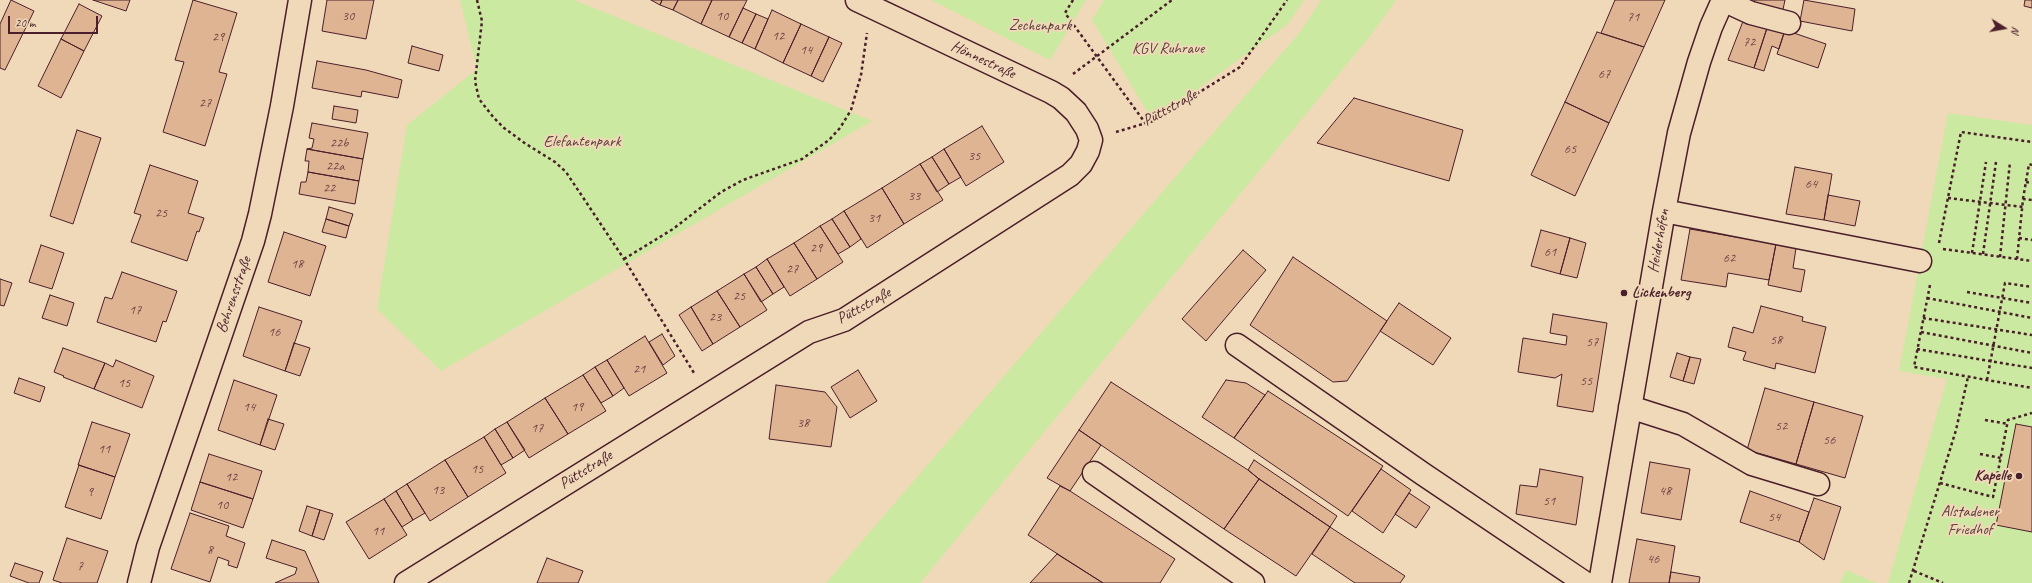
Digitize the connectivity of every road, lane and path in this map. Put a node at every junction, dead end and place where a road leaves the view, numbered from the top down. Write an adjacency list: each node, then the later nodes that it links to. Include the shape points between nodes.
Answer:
1 (300, 0): 69 (street, Behrensstraße, via 282,106 255,235)
2 (477, 0): 33 (path, via 482,28 475,81 479,99 504,128 562,167)
3 (1073, 0): 9 (path, via 1064,13)
4 (1172, 0): 9 (path)
5 (1288, 0): 11 (path, Püttstraße, via 1240,67)
6 (1723, 0): 8 (street, via 1751,13); 27 (street, Heiderhöfen, via 1711,27 1688,98)
7 (864, 4): 10 (street, Hönnestraße); 33 (path, via 865,39 861,75 844,122 832,136 821,147 802,159 743,180 721,192 672,229)
8 (1789, 23)
9 (1096, 56): 10 (path); 11 (path)
10 (1051, 92): 12 (street, Hönnestraße, via 1076,112 1087,129)
11 (1146, 124): 12 (path, Püttstraße)
12 (1090, 140): 58 (street, Püttstraße, via 1081,164 1070,174 844,320 810,332)
13 (2032, 142): 20 (path, via 1961,132)
14 (1986, 162): 23 (path)
15 (1996, 162): 24 (path)
16 (2010, 162): 25 (path)
17 (2032, 164): 18 (path)
18 (2026, 182): 19 (path); 21 (path)
19 (2032, 183)
20 (1948, 198): 23 (path); 30 (path, via 1938,248)
21 (2023, 199): 22 (path); 26 (path)
22 (2032, 200)
23 (1980, 201): 24 (path); 30 (path)
24 (1990, 203): 25 (path); 31 (path)
25 (2006, 204): 26 (path); 32 (path)
26 (2023, 207): 28 (path)
27 (1664, 211): 35 (street); 59 (street, Heiderhöfen)
28 (2019, 238): 29 (path); 34 (path)
29 (2032, 240)
30 (1972, 253): 31 (path)
31 (1983, 254): 32 (path)
32 (2000, 257): 34 (path)
33 (624, 259): 58 (path)
34 (2017, 259): 36 (path)
35 (1920, 261)
36 (2032, 261)
37 (1930, 284): 41 (path)
38 (2032, 287): 40 (path, via 2005,283)
39 (1967, 292): 40 (path)
40 (2003, 297): 42 (path); 43 (path)
41 (1927, 298): 43 (path); 44 (path)
42 (2032, 303)
43 (2000, 312): 45 (path); 46 (path)
44 (1923, 318): 46 (path); 47 (path)
45 (2032, 318)
46 (1996, 329): 48 (path); 50 (path)
47 (1921, 332): 50 (path); 51 (path)
48 (2032, 335)
49 (1237, 345): 72 (street)
50 (1993, 346): 52 (path); 53 (path)
51 (1917, 350): 53 (path); 55 (path, via 1914,367)
52 (2032, 353)
53 (1990, 361): 54 (path); 56 (path)
54 (2032, 368)
55 (1968, 377): 56 (path); 66 (path)
56 (1986, 380): 57 (path)
57 (2032, 388)
58 (708, 395): 70 (street, Püttstraße)
59 (1630, 407): 67 (street, via 1683,424 1752,464); 73 (street, Heiderhöfen)
60 (2032, 413): 62 (path, via 2008,420)
61 (1985, 420): 62 (path)
62 (2008, 424): 64 (path)
63 (1980, 454): 64 (path)
64 (2001, 458): 66 (path, via 1993,497)
65 (1094, 473): 71 (street)
66 (1940, 483): 68 (path)
67 (1818, 484)
68 (1914, 571): 74 (path); 75 (path)
69 (138, 583)
70 (406, 583)
71 (1253, 583)
72 (1586, 583)
73 (1600, 583)
74 (1909, 583)
75 (1943, 583)

